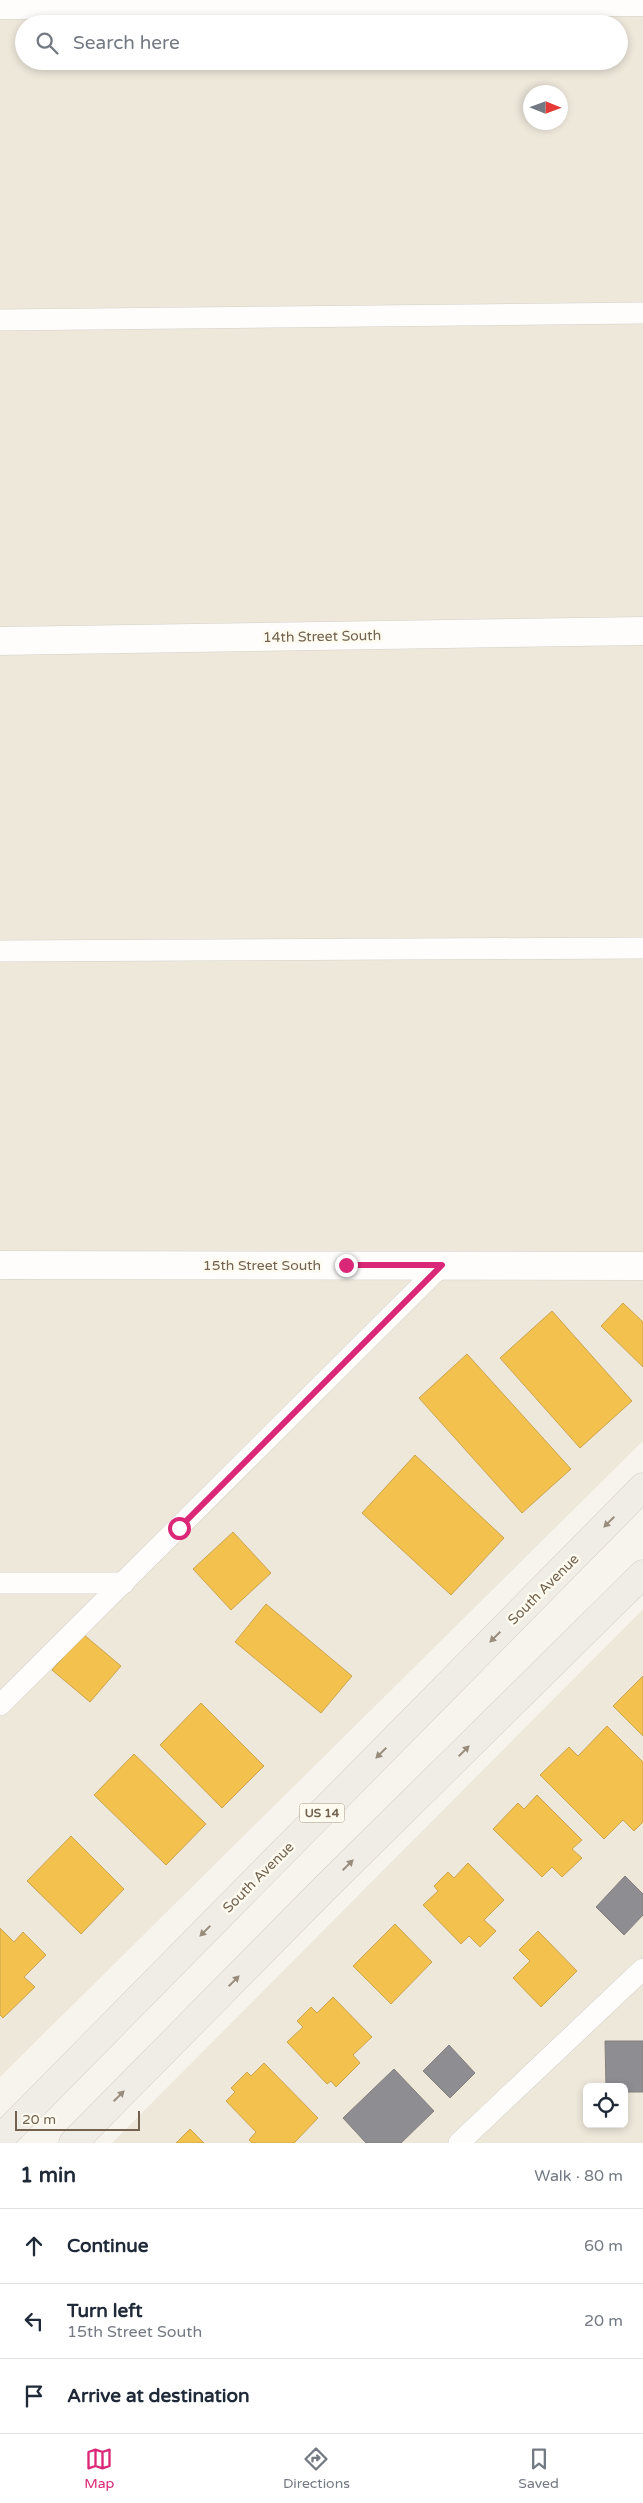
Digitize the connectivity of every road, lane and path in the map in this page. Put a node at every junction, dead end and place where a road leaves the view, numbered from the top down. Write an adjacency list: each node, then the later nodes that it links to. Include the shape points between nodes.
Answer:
1 (643, 2): 2 (street)
2 (0, 5)
3 (643, 313): 4 (lane)
4 (0, 320)
5 (643, 631): 6 (street, 14th Street South)
6 (0, 641)
7 (643, 948): 8 (lane)
8 (0, 951)
9 (442, 1265): 10 (street, 15th Street South); 11 (street, 15th Street South); 15 (lane)
10 (0, 1266)
11 (643, 1266)
12 (643, 1487): 18 (highway, South Avenue / US 14, one-way to 18)
13 (643, 1574): 19 (highway, one-way to 13)
14 (0, 1583): 15 (lane)
15 (124, 1583): 16 (lane)
16 (0, 1705)
17 (643, 1969): 20 (lane)
18 (0, 2139)
19 (72, 2143)
20 (460, 2143)

